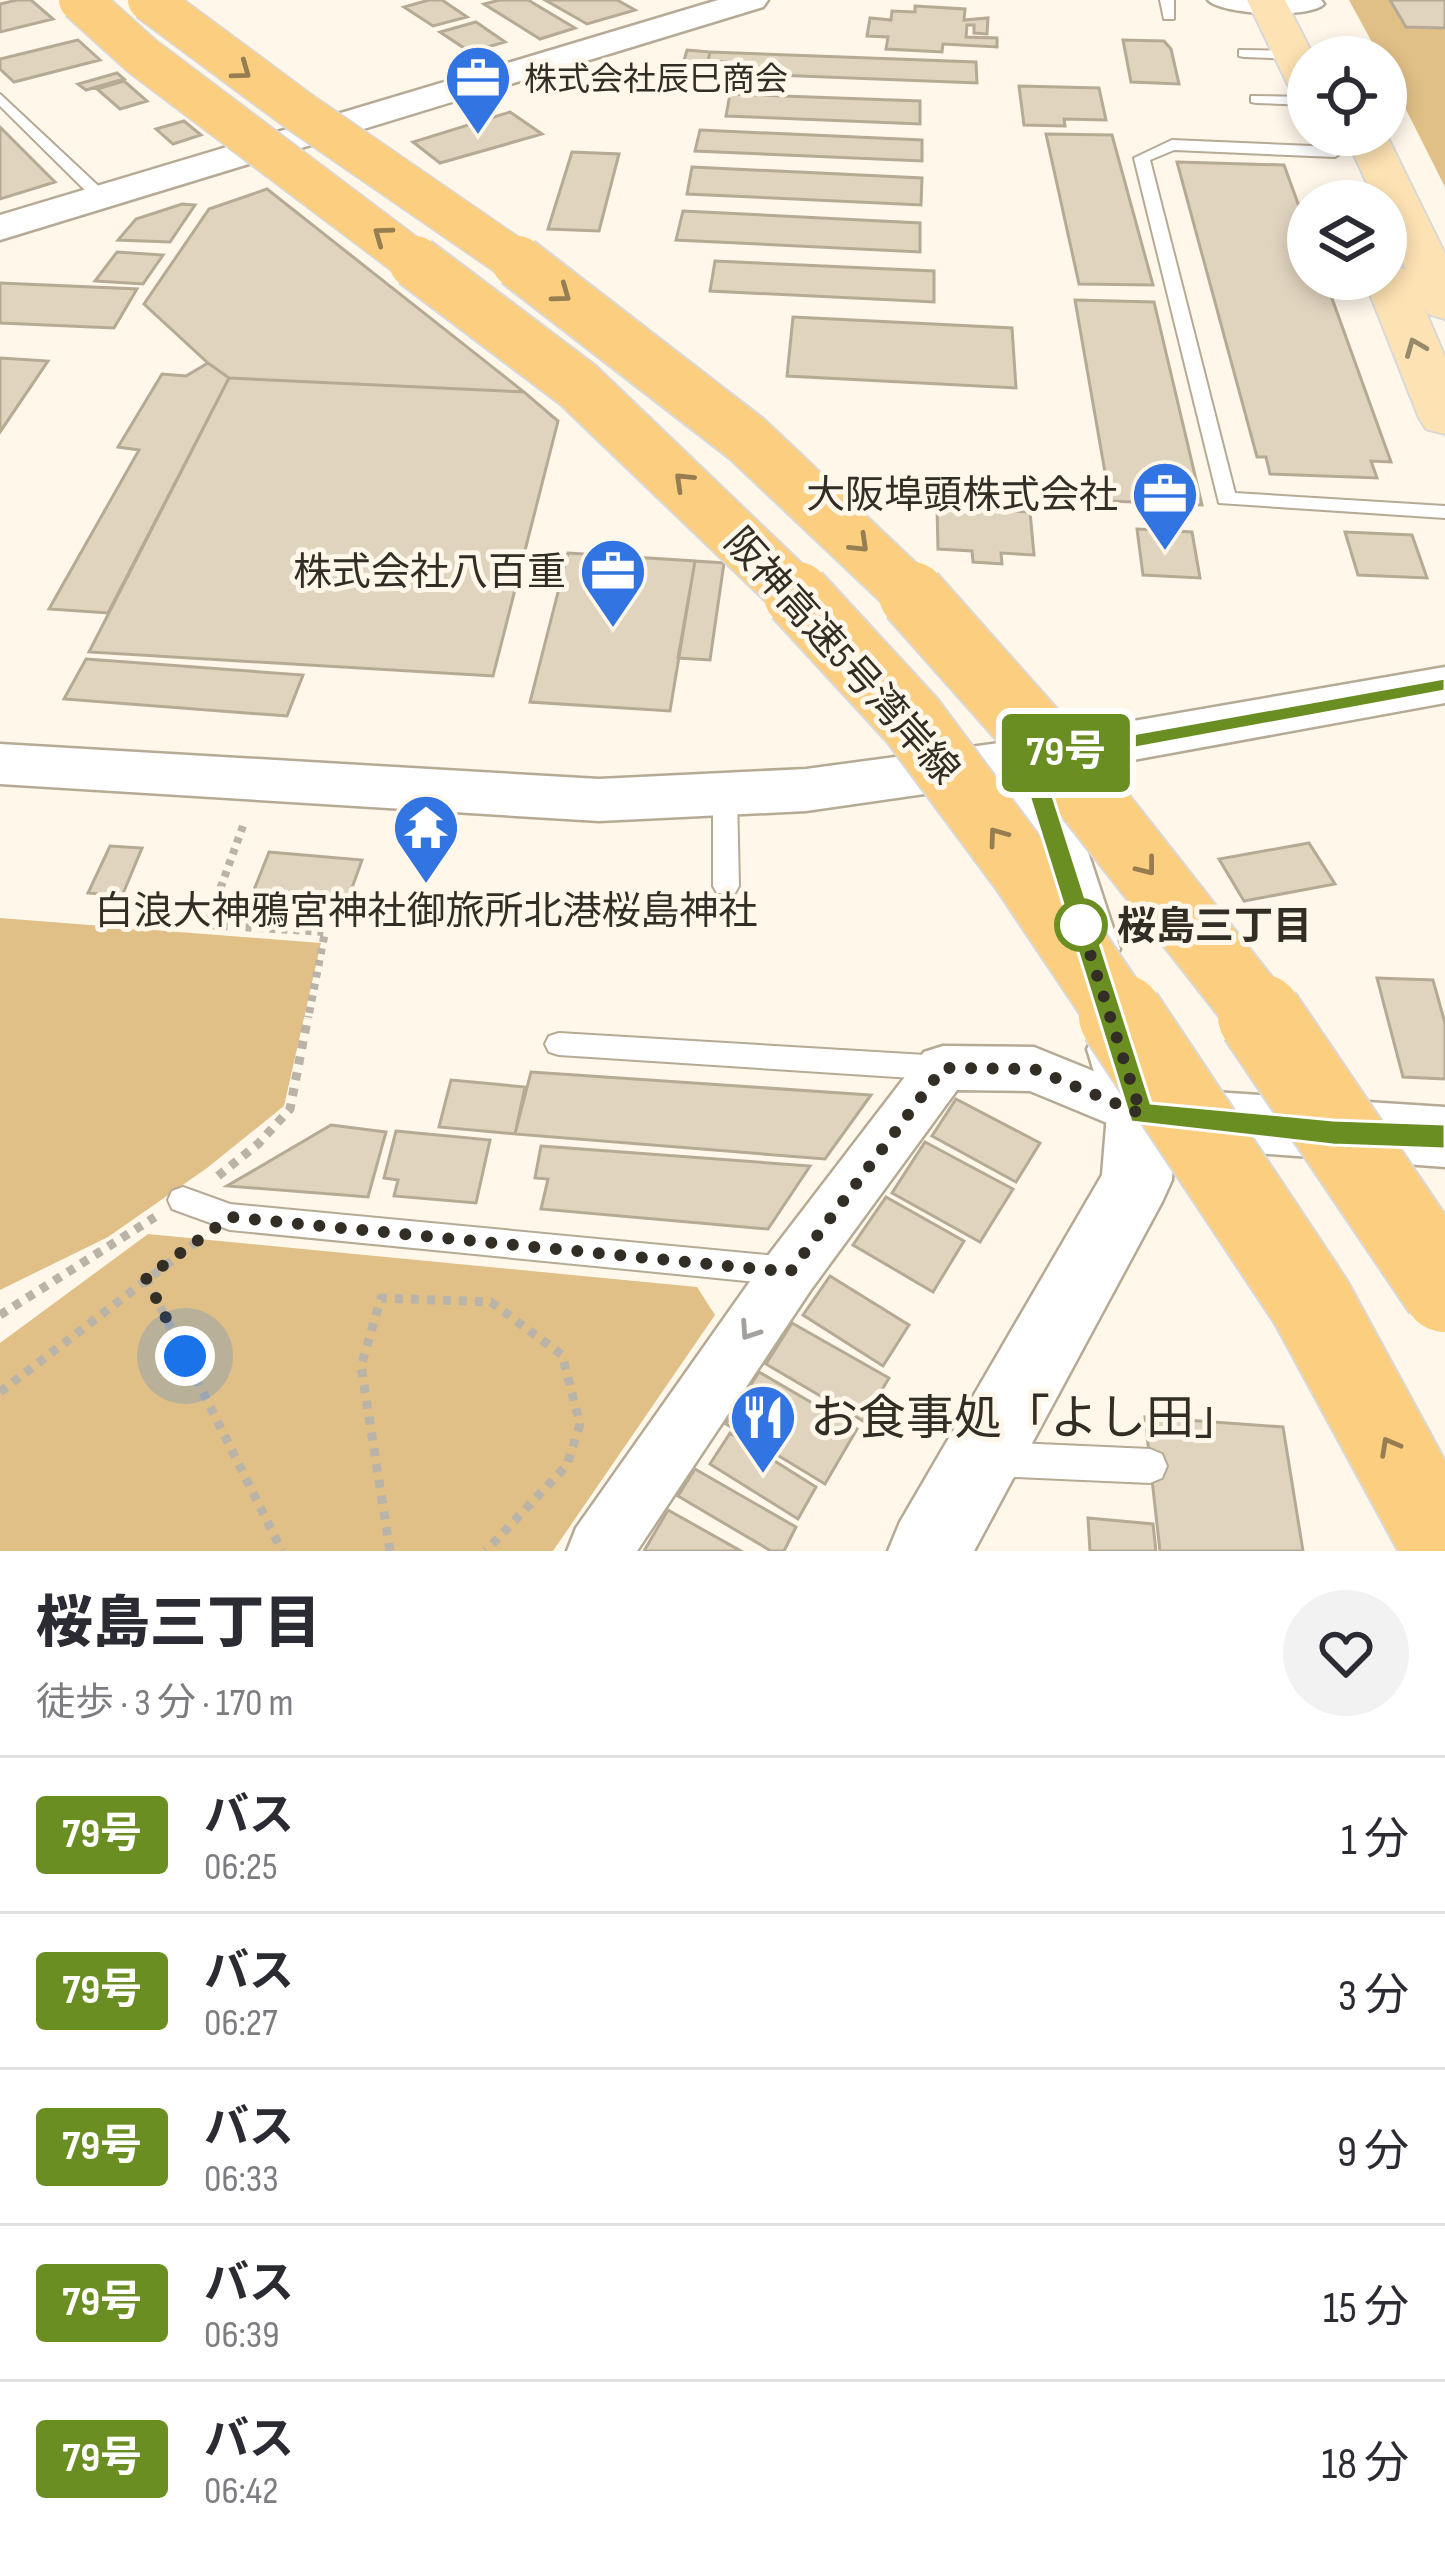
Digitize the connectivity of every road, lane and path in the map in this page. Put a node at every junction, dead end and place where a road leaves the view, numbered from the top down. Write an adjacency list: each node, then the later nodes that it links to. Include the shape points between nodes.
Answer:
1 (80, 0): 41 (highway, 阪神高速5号湾岸線, one-way to 1, bridge, via 1310,1302 1024,872 912,720 779,575 578,385 175,82)
2 (149, 0): 36 (highway, 阪神高速5号湾岸線, one-way to 36, bridge, via 559,291 751,442 861,544 1000,690 1147,866 1249,997)
3 (752, 0): 14 (street)
4 (1224, 0): 5 (street)
5 (1287, 2): 6 (main road)
6 (1300, 36)
7 (1244, 53): 8 (lane)
8 (1287, 61)
9 (0, 98): 14 (lane)
10 (1256, 100): 11 (lane)
11 (1287, 101)
12 (1287, 142): 19 (lane, via 1172,145 1142,158 1226,499)
13 (1353, 156): 17 (main road)
14 (101, 197): 15 (street)
15 (0, 228)
16 (1396, 300): 18 (main road, one-way to 16)
17 (1445, 304)
18 (1445, 418)
19 (1445, 512)
20 (1445, 686): 21 (street)
21 (1029, 760): 23 (street); 29 (street)
22 (0, 764): 23 (street, via 599,800)
23 (725, 794): 25 (lane)
24 (243, 826): 32 (path, via 207,926 325,932 290,1109)
25 (726, 886)
26 (559, 1043): 27 (lane)
27 (943, 1068): 29 (street, via 1034,1069); 34 (street)
28 (1310, 1070): 30 (lane)
29 (1141, 1114): 30 (street); 39 (street, via 1137,1180)
30 (1333, 1132): 31 (street)
31 (1445, 1137)
32 (183, 1200): 33 (lane); 37 (path)
33 (230, 1217): 34 (lane); 35 (path)
34 (790, 1272): 45 (street, one-way to 45)
35 (146, 1278): 38 (path); 42 (path)
36 (1445, 1290)
37 (0, 1314)
38 (0, 1392)
39 (980, 1459): 40 (lane); 46 (street)
40 (1150, 1466)
41 (1445, 1549)
42 (282, 1551)
43 (390, 1551): 44 (path, via 361,1366 381,1298 491,1302 562,1355 580,1424 567,1465)
44 (486, 1551)
45 (599, 1551)
46 (929, 1551)

